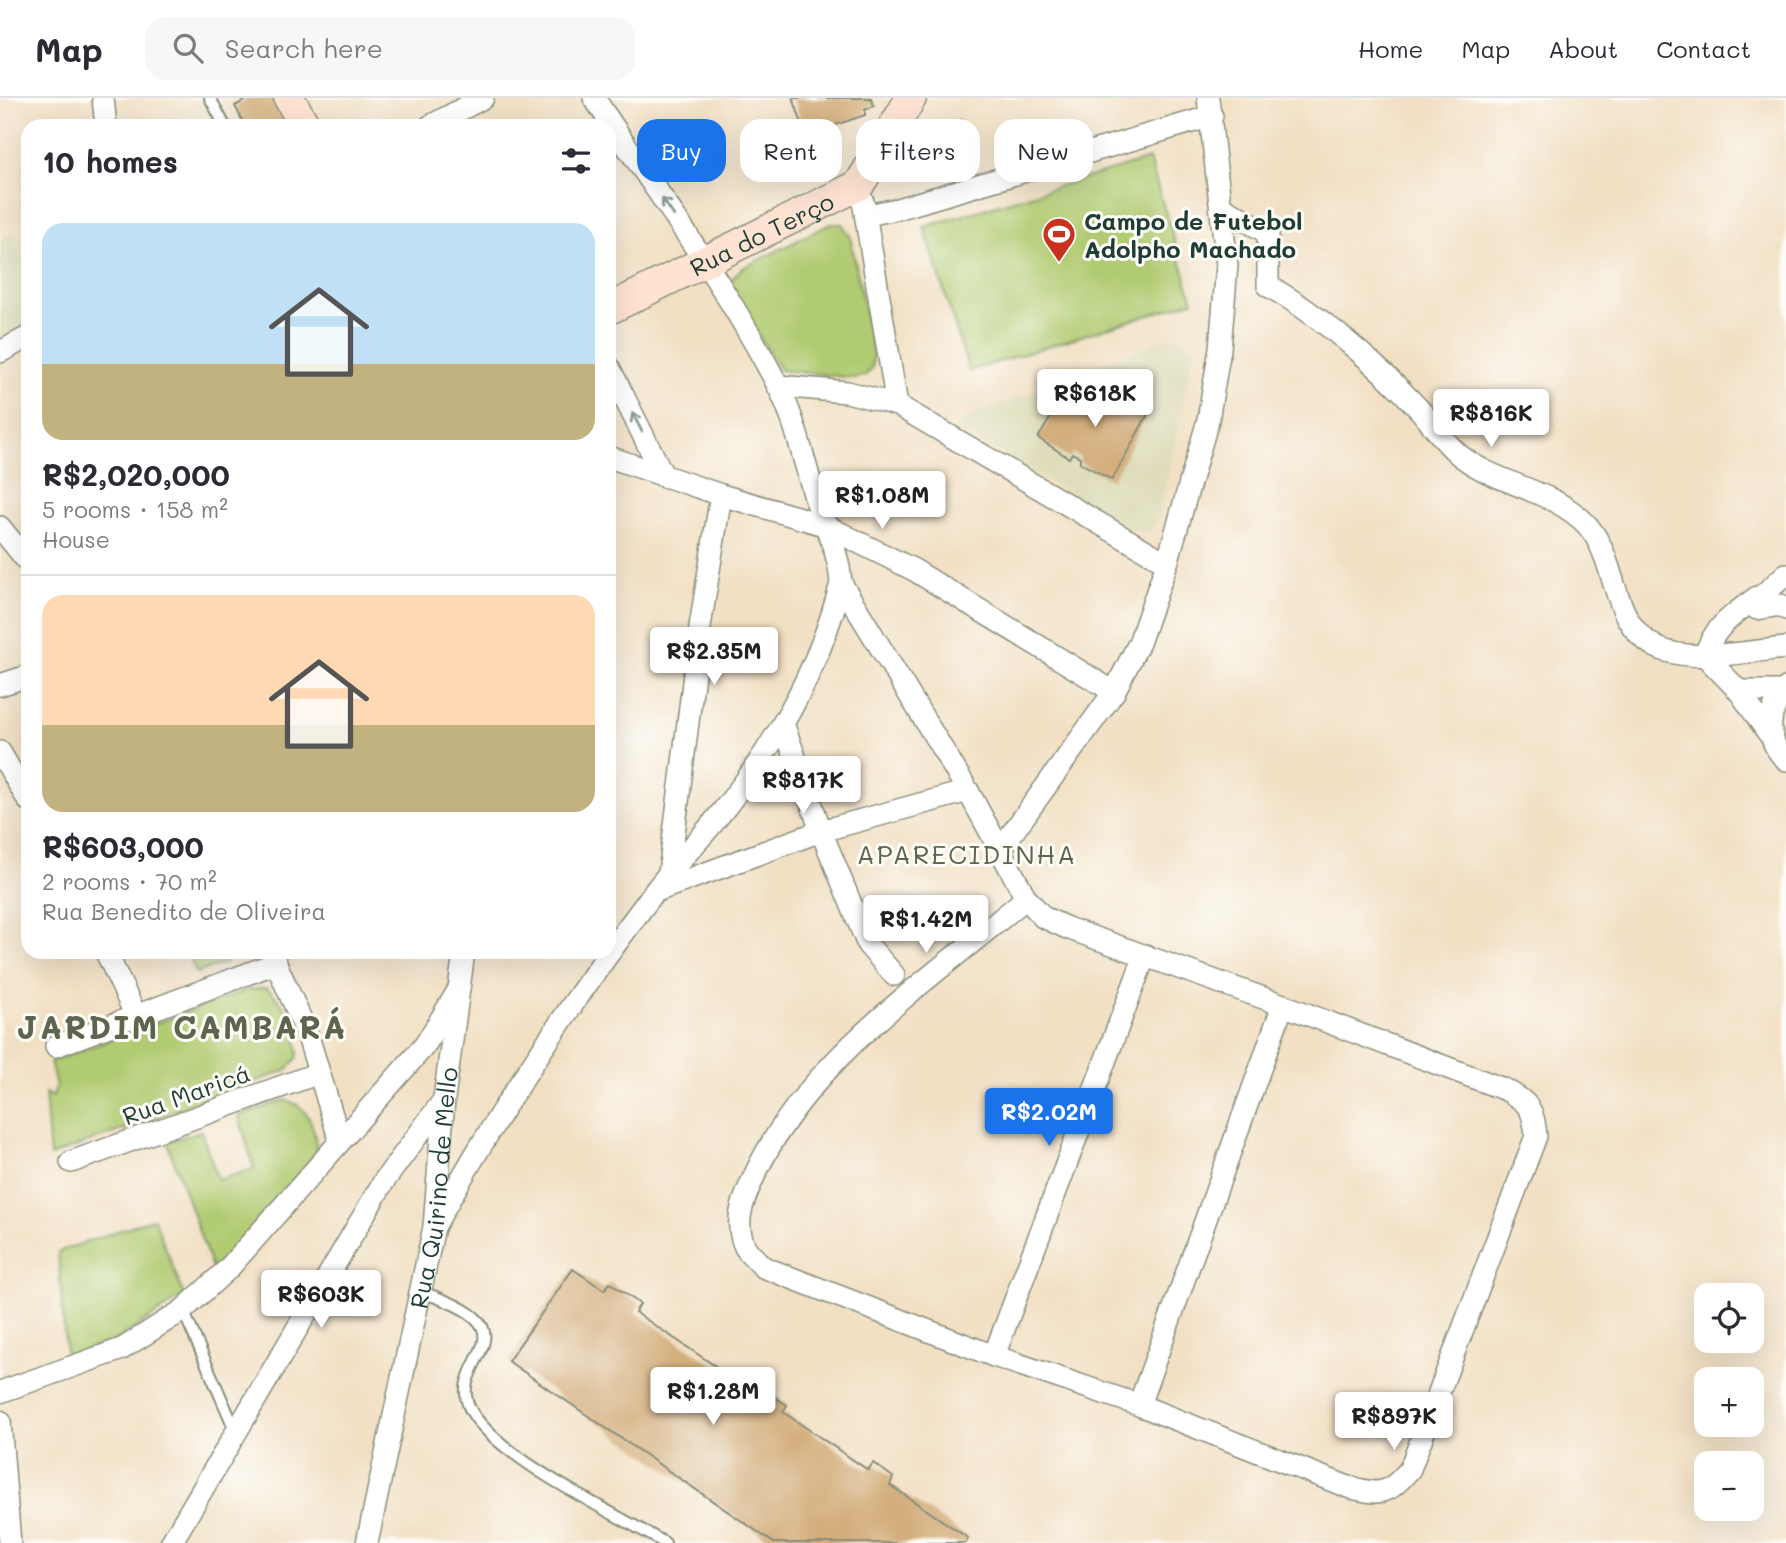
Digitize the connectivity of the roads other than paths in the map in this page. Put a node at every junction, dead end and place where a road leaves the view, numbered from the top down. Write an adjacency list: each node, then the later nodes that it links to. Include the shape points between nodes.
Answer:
1 (103, 98): 8 (street)
2 (210, 98): 9 (lane)
3 (289, 98): 10 (street)
4 (483, 98): 11 (street)
5 (593, 98): 12 (street, one-way to 5)
6 (907, 100): 14 (street, Rua do Terço)
7 (1210, 107): 15 (street); 16 (street)
8 (105, 119)
9 (221, 119)
10 (301, 119)
11 (443, 119)
12 (607, 119)
13 (616, 132): 17 (street, one-way to 13)
14 (859, 186): 16 (street); 17 (street, Rua do Terço)
15 (1222, 207): 30 (street, via 1227,265 1220,349 1208,420); 36 (street, via 1268,233 1268,286 1385,375 1462,457 1586,523 1601,544 1619,603 1640,635 1670,653)
16 (867, 215): 23 (street)
17 (706, 264): 18 (street, Rua do Terço); 22 (street)
18 (616, 306)
19 (21, 341): 20 (street)
20 (0, 352)
21 (616, 381): 25 (street, one-way to 21)
22 (778, 386): 23 (street, via 847,392); 27 (street, via 800,440)
23 (897, 405): 30 (street)
24 (616, 460): 25 (street)
25 (664, 477): 26 (street)
26 (721, 495): 27 (street); 50 (street)
27 (824, 525): 32 (street, via 836,548); 41 (street, via 914,570)
28 (0, 527): 29 (street)
29 (21, 550)
30 (1167, 563): 41 (street, via 1139,643)
31 (1786, 574): 33 (street)
32 (841, 583): 42 (street, via 825,639); 47 (street)
33 (1757, 597): 34 (street, via 1754,608 1781,605); 36 (street, via 1726,620 1709,640)
34 (1786, 609)
35 (1786, 648): 36 (street)
36 (1705, 656): 40 (street)
37 (21, 678): 38 (street)
38 (0, 685)
39 (1785, 690): 40 (street); 43 (street, via 1772,712)
40 (1739, 691): 43 (street)
41 (1114, 692): 49 (street)
42 (784, 726): 48 (street); 50 (street)
43 (1769, 734): 45 (street)
44 (0, 752): 46 (street)
45 (1786, 760)
46 (21, 788)
47 (968, 792): 48 (street); 49 (street)
48 (821, 831): 51 (street); 60 (street, via 868,945)
49 (1000, 850): 52 (street)
50 (669, 873): 51 (street)
51 (654, 892): 53 (street)
52 (1026, 898): 54 (street, via 1043,916 1067,928); 72 (street, via 853,1043 791,1110 764,1153 740,1217 746,1249 763,1267)
53 (616, 946)
54 (1145, 955): 62 (street); 72 (street)
55 (109, 959): 63 (street)
56 (271, 959): 63 (street)
57 (273, 959): 65 (street, via 307,1033)
58 (463, 959): 61 (street, Rua Quirino de Mello)
59 (607, 959): 69 (street, via 527,1073)
60 (894, 975)
61 (459, 989): 66 (street, Rua Quirino de Mello); 67 (street, via 425,1045)
62 (1283, 1005): 74 (street); 74 (street, via 1506,1090 1527,1102 1536,1136 1410,1469 1396,1486 1379,1494 1348,1488)
63 (136, 1016): 64 (street)
64 (56, 1046)
65 (318, 1073): 67 (street); 68 (street, Rua Maricá)
66 (444, 1099): 69 (street, Rua Quirino de Mello); 76 (street, via 384,1181)
67 (340, 1141): 71 (street, via 228,1269)
68 (71, 1162)
69 (434, 1227): 70 (street, Rua Quirino de Mello)
70 (421, 1293): 79 (street, Rua Quirino de Mello); 80 (lane, via 463,1309 483,1326 484,1348 466,1380 465,1394 476,1418 527,1462)
71 (183, 1310): 73 (street, via 122,1349); 76 (lane)
72 (994, 1356): 74 (street)
73 (0, 1392)
74 (1139, 1405)
75 (0, 1421): 77 (street)
76 (236, 1432): 78 (street)
77 (10, 1543)
78 (171, 1543)
79 (367, 1543)
80 (665, 1543)

